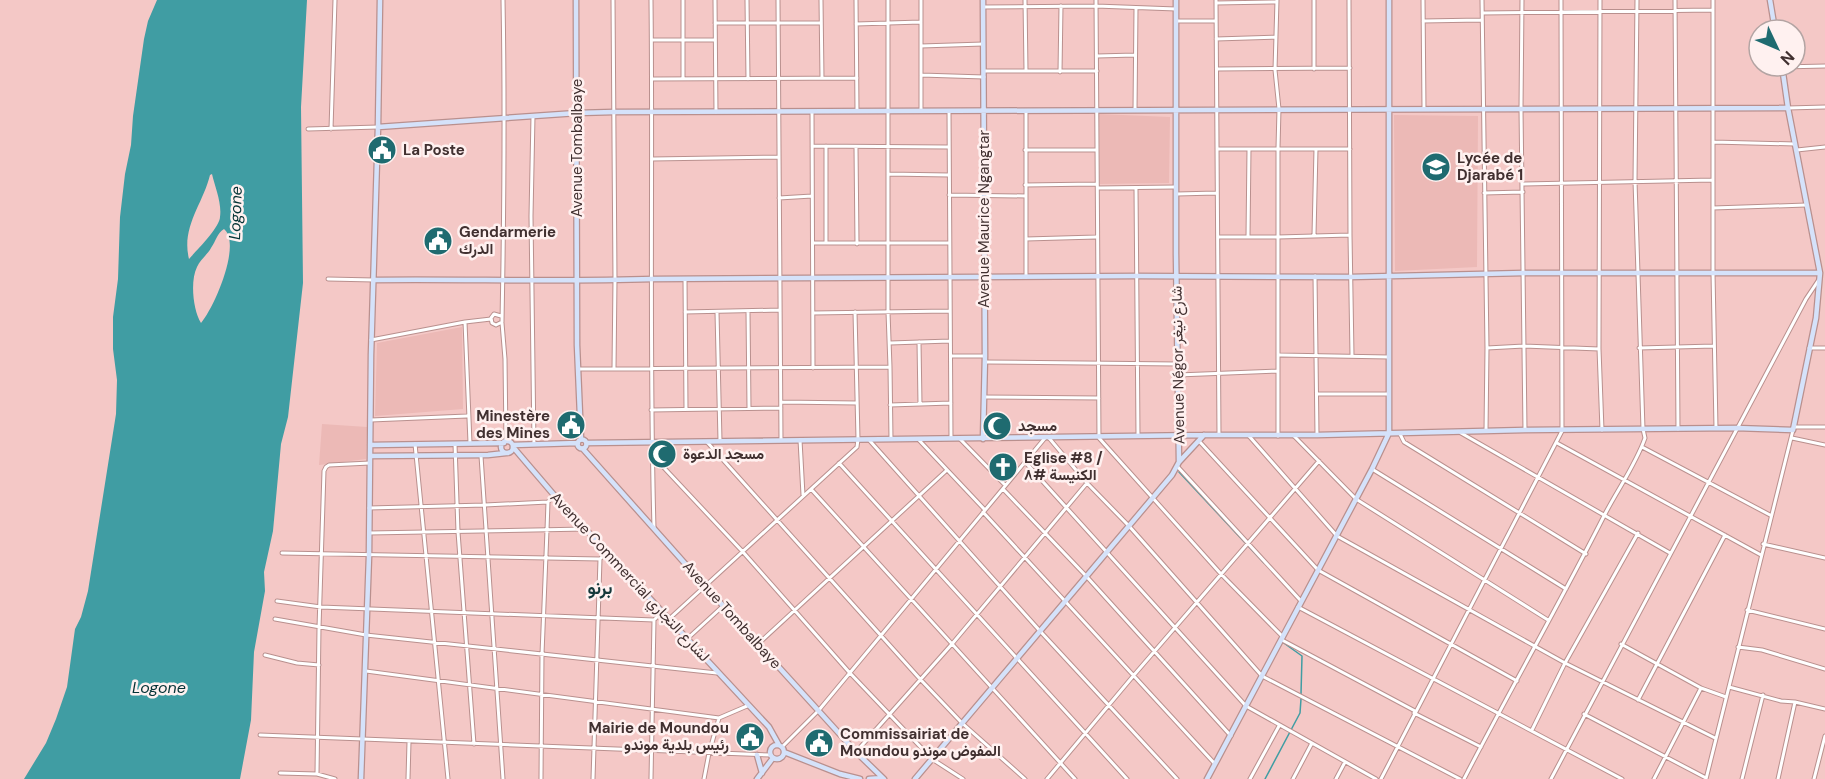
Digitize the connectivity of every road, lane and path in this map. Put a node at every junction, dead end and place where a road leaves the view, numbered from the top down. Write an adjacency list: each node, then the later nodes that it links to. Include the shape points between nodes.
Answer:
1 (334, 0): 119 (street)
2 (380, 0): 117 (street)
3 (503, 0): 116 (street)
4 (576, 0): 113 (street, Avenue Tombalbaye)
5 (613, 0): 108 (street)
6 (651, 0): 60 (street)
7 (683, 0): 61 (street)
8 (715, 0): 52 (street)
9 (747, 0): 53 (street)
10 (778, 0): 56 (street)
11 (821, 0): 54 (street)
12 (856, 0): 57 (street)
13 (888, 0): 55 (street)
14 (921, 0): 51 (street)
15 (983, 0): 36 (street, Avenue Maurice Ngangtar)
16 (1026, 0): 33 (street)
17 (1096, 0): 35 (street)
18 (1176, 0): 38 (street, Avenue Négor شارع نيغر)
19 (1314, 0): 71 (street)
20 (1349, 0): 69 (street)
21 (1389, 0): 96 (street)
22 (1423, 0): 50 (street)
23 (1482, 0): 45 (street)
24 (1522, 0): 42 (street)
25 (1561, 0): 43 (street)
26 (1600, 0): 40 (street)
27 (1637, 0): 41 (street)
28 (1675, 0): 44 (street)
29 (1713, 0): 39 (street)
30 (1770, 0): 46 (street)
31 (1277, 1): 32 (street); 58 (street)
32 (1216, 2): 49 (street)
33 (1026, 6): 34 (street); 36 (street); 73 (street)
34 (1061, 6): 35 (street); 75 (street)
35 (1096, 6): 37 (street); 65 (street)
36 (983, 7): 63 (street, Avenue Maurice Ngangtar)
37 (1136, 9): 38 (street); 66 (street)
38 (1176, 9): 48 (street, Avenue Négor شارع نيغر)
39 (1713, 10): 44 (street); 88 (street)
40 (1600, 11): 41 (street); 43 (street); 90 (street)
41 (1637, 11): 44 (street); 91 (street)
42 (1522, 12): 43 (street); 45 (street); 99 (street)
43 (1561, 12): 89 (street)
44 (1674, 12): 87 (street)
45 (1482, 13): 47 (street)
46 (1773, 18)
47 (1481, 20): 50 (street); 98 (street)
48 (1176, 21): 49 (street); 93 (street, Avenue Négor شارع نيغر)
49 (1216, 21): 59 (street)
50 (1424, 21): 97 (street)
51 (921, 22): 55 (street); 64 (street)
52 (715, 23): 53 (street); 62 (street)
53 (747, 23): 56 (street); 78 (street)
54 (821, 23): 56 (street); 79 (street)
55 (888, 23): 57 (street); 103 (street)
56 (778, 24): 85 (street)
57 (856, 24): 80 (street)
58 (1276, 37): 59 (street); 72 (street)
59 (1216, 39): 70 (street)
60 (652, 40): 61 (street); 82 (street)
61 (684, 40): 62 (street); 83 (street)
62 (715, 40): 84 (street)
63 (983, 44): 64 (street); 76 (street, Avenue Maurice Ngangtar)
64 (921, 46): 77 (street)
65 (1097, 56): 66 (street); 74 (street)
66 (1136, 56): 101 (street)
67 (1807, 66): 68 (street)
68 (1825, 66)
69 (1350, 68): 71 (street); 102 (street)
70 (1216, 69): 72 (street); 94 (street)
71 (1314, 69): 72 (street)
72 (1275, 70): 95 (street)
73 (1026, 71): 75 (street); 76 (street)
74 (1097, 71): 75 (street); 100 (street)
75 (1060, 72)
76 (983, 74): 77 (street); 106 (street, Avenue Maurice Ngangtar)
77 (921, 75): 104 (street)
78 (748, 78): 84 (street); 85 (street)
79 (822, 78): 80 (street); 85 (street)
80 (857, 78): 112 (street)
81 (1784, 78): 92 (street)
82 (652, 79): 83 (street); 114 (street)
83 (683, 79): 84 (street)
84 (714, 79): 109 (street)
85 (779, 79): 110 (street)
86 (1825, 106): 92 (street)
87 (1675, 107): 88 (street); 91 (street); 140 (street)
88 (1712, 107): 92 (street); 120 (street)
89 (1560, 108): 90 (street); 99 (street); 144 (street)
90 (1599, 108): 91 (street); 143 (street)
91 (1637, 108): 142 (street)
92 (1788, 108): 121 (street)
93 (1177, 109): 94 (street); 101 (street); 148 (street, Avenue Négor شارع نيغر)
94 (1217, 109): 95 (street); 129 (street)
95 (1279, 109): 102 (street); 128 (street)
96 (1389, 109): 97 (street); 102 (street); 185 (street)
97 (1424, 109): 98 (street)
98 (1484, 109): 99 (street); 152 (street)
99 (1521, 109): 145 (street)
100 (1097, 110): 101 (street); 107 (street); 134 (street)
101 (1135, 110)
102 (1350, 110): 132 (street)
103 (889, 111): 104 (street); 112 (street); 122 (street)
104 (921, 111): 105 (street)
105 (949, 111): 106 (street); 126 (street)
106 (983, 111): 107 (street); 153 (street, Avenue Maurice Ngangtar)
107 (1026, 111): 133 (street)
108 (614, 112): 113 (street); 114 (street); 201 (street)
109 (716, 112): 110 (street); 114 (street)
110 (779, 112): 111 (street); 136 (street)
111 (812, 112): 112 (street); 123 (street)
112 (857, 112)
113 (577, 113): 115 (street); 203 (street, Avenue Tombalbaye)
114 (652, 113): 137 (street)
115 (533, 116): 116 (street); 200 (street)
116 (506, 117): 117 (street); 195 (street)
117 (378, 127): 119 (street); 194 (street)
118 (308, 129): 119 (street)
119 (331, 129)
120 (1712, 142): 121 (street); 141 (street)
121 (1795, 144): 135 (street)
122 (888, 145): 125 (street); 126 (street); 138 (street)
123 (812, 146): 124 (street); 156 (street)
124 (826, 146): 125 (street); 169 (street)
125 (856, 146): 171 (street)
126 (948, 147): 139 (street)
127 (1825, 147): 135 (street)
128 (1278, 148): 130 (street); 131 (street); 166 (street)
129 (1216, 149): 130 (street); 151 (street)
130 (1249, 149): 165 (street)
131 (1316, 149): 132 (street); 161 (street)
132 (1350, 149): 162 (street)
133 (1025, 150): 134 (street); 146 (street)
134 (1096, 150): 147 (street)
135 (1797, 150): 159 (street)
136 (779, 157): 137 (street); 158 (street)
137 (652, 159): 196 (street)
138 (888, 174): 139 (street); 172 (street)
139 (949, 175): 155 (street)
140 (1675, 180): 141 (street); 142 (street); 174 (street)
141 (1713, 180): 160 (street)
142 (1635, 181): 143 (street); 178 (street)
143 (1599, 182): 144 (street); 180 (street)
144 (1562, 183): 145 (street); 177 (street)
145 (1523, 184): 150 (street)
146 (1025, 185): 147 (street); 157 (street)
147 (1097, 186): 149 (street); 163 (street)
148 (1177, 186): 149 (street); 154 (street, Avenue Négor شارع نيغر)
149 (1136, 188): 181 (street)
150 (1523, 192): 152 (street); 173 (street)
151 (1216, 193): 154 (street); 164 (street)
152 (1484, 193): 179 (street)
153 (985, 194): 155 (street); 157 (street); 187 (street, Avenue Maurice Ngangtar)
154 (1177, 194): 182 (street, Avenue Négor شارع نيغر)
155 (950, 195): 170 (street)
156 (813, 196): 158 (street); 168 (street)
157 (1026, 196): 167 (street)
158 (779, 198): 198 (street)
159 (1808, 205): 160 (street); 176 (street)
160 (1713, 208): 175 (street)
161 (1314, 235): 162 (street); 166 (street)
162 (1350, 235): 191 (street)
163 (1097, 237): 167 (street); 189 (street)
164 (1218, 237): 165 (street); 190 (street)
165 (1248, 237): 166 (street)
166 (1278, 237): 183 (street)
167 (1026, 239): 188 (street)
168 (813, 243): 169 (street); 199 (street)
169 (826, 243): 171 (street)
170 (950, 243): 172 (street); 186 (street)
171 (857, 244): 172 (street)
172 (888, 244): 192 (street)
173 (1524, 273): 177 (street); 179 (street); 220 (street)
174 (1676, 273): 175 (street); 178 (street); 225 (street)
175 (1713, 273): 176 (street); 221 (street)
176 (1822, 273): 202 (street)
177 (1563, 274): 180 (street); 223 (street)
178 (1637, 274): 180 (street); 224 (street)
179 (1486, 275): 185 (street); 222 (street)
180 (1600, 275): 228 (street)
181 (1136, 276): 182 (street); 189 (street); 236 (street)
182 (1176, 276): 190 (street); 237 (street, Avenue Négor شارع نيغر)
183 (1278, 276): 184 (street); 190 (street); 229 (street)
184 (1315, 276): 191 (street); 230 (street)
185 (1389, 276): 191 (street); 233 (street)
186 (950, 277): 187 (street); 192 (street); 206 (street)
187 (984, 277): 188 (street); 234 (street, Avenue Maurice Ngangtar)
188 (1026, 277): 189 (street)
189 (1098, 277): 235 (street)
190 (1217, 277): 249 (street)
191 (1350, 277): 232 (street)
192 (888, 278): 199 (street); 210 (street)
193 (328, 279): 194 (street)
194 (374, 279): 195 (street); 216 (street)
195 (504, 279): 200 (street); 212 (street)
196 (653, 279): 197 (street); 201 (street); 243 (street)
197 (685, 279): 198 (street); 207 (street)
198 (780, 279): 199 (street); 204 (street)
199 (813, 279): 211 (street)
200 (532, 280): 203 (street); 311 (street)
201 (615, 280): 203 (street); 242 (street)
202 (1819, 280): 226 (street, via 1816,318); 269 (street)
203 (577, 281): 247 (street, Avenue Tombalbaye)
204 (780, 310): 205 (street); 245 (street)
205 (747, 311): 208 (street); 244 (street)
206 (949, 311): 210 (street); 217 (street)
207 (685, 312): 208 (street); 238 (street)
208 (717, 312): 239 (street)
209 (855, 312): 210 (street); 211 (street); 240 (street)
210 (888, 312): 219 (street)
211 (812, 313): 246 (street)
212 (501, 316): 213 (street, via 494,314); 215 (street)
213 (491, 319): 214 (street); 215 (street, via 495,325)
214 (465, 322): 216 (street); 265 (street)
215 (502, 322): 305 (street)
216 (371, 340): 266 (street)
217 (950, 341): 218 (street); 231 (street)
218 (919, 342): 219 (street); 258 (street)
219 (890, 343): 241 (street)
220 (1524, 346): 222 (street); 223 (street); 273 (street)
221 (1714, 346): 225 (street); 268 (street)
222 (1487, 348): 276 (street)
223 (1561, 348): 228 (street); 277 (street)
224 (1640, 348): 225 (street); 270 (street)
225 (1677, 348): 271 (street)
226 (1808, 348): 227 (street); 272 (street)
227 (1825, 348)
228 (1599, 349): 274 (street)
229 (1279, 355): 230 (street); 248 (street)
230 (1316, 355): 232 (street); 251 (street)
231 (951, 356): 234 (street); 257 (street)
232 (1352, 356): 233 (street)
233 (1389, 357): 252 (street)
234 (985, 359): 235 (street); 253 (street, Avenue Maurice Ngangtar)
235 (1098, 362): 236 (street); 254 (street)
236 (1136, 363): 237 (street); 287 (street)
237 (1177, 364): 250 (street, Avenue Négor شارع نيغر)
238 (685, 367): 239 (street); 243 (street); 262 (street)
239 (719, 367): 244 (street); 260 (street)
240 (857, 367): 241 (street); 246 (street); 256 (street)
241 (890, 367): 259 (street)
242 (614, 368): 243 (street); 247 (street)
243 (651, 368): 264 (street)
244 (748, 368): 245 (street); 263 (street)
245 (780, 368): 246 (street); 255 (street)
246 (813, 368)
247 (577, 369): 300 (street, Avenue Tombalbaye)
248 (1278, 371): 249 (street); 285 (street)
249 (1218, 373): 250 (street); 281 (street)
250 (1178, 375): 283 (street, Avenue Négor شارع نيغر)
251 (1317, 394): 252 (street); 282 (street)
252 (1389, 394): 279 (street)
253 (984, 397): 254 (street); 297 (street, Avenue Maurice Ngangtar)
254 (1099, 398): 290 (street)
255 (781, 402): 256 (street); 261 (street)
256 (857, 403): 292 (street)
257 (951, 403): 258 (street); 288 (street)
258 (920, 404): 259 (street)
259 (890, 405): 294 (street)
260 (719, 408): 262 (street); 263 (street); 302 (street)
261 (781, 408): 263 (street); 298 (street)
262 (686, 409): 264 (street)
263 (748, 409)
264 (651, 410): 306 (street)
265 (467, 416): 266 (street); 307 (street)
266 (371, 420): 312 (street)
267 (1825, 427): 272 (street)
268 (1716, 428): 269 (street); 271 (street)
269 (1736, 428): 272 (street); 333 (street)
270 (1643, 429): 271 (street); 274 (street); 315 (street)
271 (1678, 429)
272 (1793, 429): 291 (street)
273 (1525, 430): 276 (street); 277 (street)
274 (1602, 430): 277 (street)
275 (1458, 431): 276 (street); 278 (street); 331 (street)
276 (1486, 431)
277 (1563, 431): 309 (street)
278 (1399, 432): 279 (street); 350 (street, via 1404,442)
279 (1389, 433): 282 (street); 329 (street)
280 (1204, 435): 281 (street); 283 (street); 303 (street)
281 (1219, 435): 284 (street)
282 (1317, 435): 286 (street)
283 (1178, 436): 287 (street); 328 (street, Avenue Négor شارع نيغر)
284 (1249, 436): 285 (street); 336 (street)
285 (1278, 436): 286 (street)
286 (1294, 436): 324 (street)
287 (1138, 437): 290 (street)
288 (951, 438): 295 (street); 296 (street)
289 (1047, 438): 290 (street); 297 (street); 327 (street); 334 (street)
290 (1099, 438): 341 (street)
291 (1792, 438): 313 (street); 353 (street)
292 (858, 439): 293 (street); 299 (street); 326 (street, via 856,447)
293 (868, 439): 294 (street); 340 (street)
294 (891, 439): 295 (street)
295 (918, 439): 330 (street)
296 (960, 439): 297 (street); 335 (street)
297 (983, 439)
298 (781, 440): 299 (street); 302 (street)
299 (800, 440): 339 (street)
300 (579, 441): 308 (street); 311 (street); 316 (street, Avenue Tombalbaye, via 579,448)
301 (706, 441): 302 (street); 306 (street); 356 (street)
302 (720, 441)
303 (1199, 441): 328 (street); 354 (street)
304 (455, 442): 307 (street); 310 (street); 321 (street)
305 (505, 442): 307 (street); 314 (street); 317 (street, via 502,450)
306 (651, 442): 308 (street); 318 (street)
307 (470, 443)
308 (587, 443): 316 (street)
309 (1557, 443): 331 (street); 332 (street)
310 (415, 444): 312 (street); 320 (street)
311 (534, 444): 314 (street)
312 (370, 445): 319 (street)
313 (1825, 445)
314 (513, 446): 317 (street); 323 (street, Avenue Commercial لشارع التجاري)
315 (1642, 447): 332 (street); 333 (street)
316 (584, 449): 358 (street, Avenue Tombalbaye)
317 (507, 453): 322 (street); 323 (street)
318 (652, 455): 358 (street); 375 (street)
319 (370, 456): 320 (street); 325 (street)
320 (416, 456): 321 (street); 346 (street)
321 (455, 456): 322 (street); 344 (street)
322 (482, 456): 345 (street)
323 (524, 461): 338 (street, Avenue Commercial لشارع التجاري)
324 (1319, 461): 336 (street); 342 (street)
325 (370, 463): 348 (street); 379 (street, via 326,467)
326 (839, 463): 337 (street); 355 (street)
327 (1026, 463): 335 (street); 347 (street)
328 (1178, 464): 341 (street, Avenue Négor شارع نيغر); 370 (street)
329 (1372, 469): 342 (street); 373 (street)
330 (947, 470): 340 (street); 349 (street)
331 (1539, 478): 350 (street); 351 (street)
332 (1624, 478): 351 (street); 352 (street)
333 (1709, 482): 352 (street); 353 (street)
334 (1087, 483): 347 (street); 357 (street)
335 (1004, 487): 349 (street); 365 (street)
336 (1294, 488): 354 (street); 368 (street)
337 (811, 489): 339 (street); 372 (street)
338 (554, 495): 343 (street); 359 (street, Avenue Commercial لشارع التجاري)
339 (803, 496): 356 (street)
340 (918, 496): 355 (street); 369 (street)
341 (1153, 496): 357 (street, Avenue Négor شارع نيغر); 392 (street)
342 (1356, 499): 368 (street); 395 (street)
343 (548, 501): 345 (street); 360 (street)
344 (457, 505): 345 (street); 346 (street); 361 (street)
345 (485, 505): 362 (street)
346 (422, 507): 348 (street); 364 (street)
347 (1066, 507): 365 (street); 377 (street)
348 (369, 508): 363 (street)
349 (984, 511): 369 (street); 384 (street)
350 (1520, 512): 373 (street); 380 (street)
351 (1605, 514): 366 (street); 380 (street)
352 (1690, 515): 367 (street); 378 (street)
353 (1771, 516): 371 (street)
354 (1269, 517): 370 (street); 391 (street)
355 (891, 521): 372 (street); 390 (street)
356 (777, 522): 375 (street); 394 (street)
357 (1129, 526): 377 (street, Avenue Négor شارع نيغر); 402 (street)
358 (654, 528): 397 (street, Avenue Tombalbaye)
359 (587, 529): 360 (street); 374 (street, Avenue Commercial لشارع التجاري)
360 (547, 530): 362 (street); 387 (street)
361 (458, 532): 362 (street); 364 (street); 385 (street)
362 (487, 532): 386 (street)
363 (369, 533): 364 (street); 382 (street)
364 (424, 533): 383 (street)
365 (1045, 533): 384 (street); 393 (street)
366 (1638, 533): 378 (street); 443 (street)
367 (1725, 535): 381 (street); 445 (street)
368 (1337, 536): 391 (street); 407 (street)
369 (959, 540): 390 (street); 396 (street)
370 (1247, 544): 392 (street); 403 (street)
371 (1763, 544): 381 (street); 388 (street)
372 (863, 546): 394 (street); 399 (street)
373 (1500, 549): 395 (street); 398 (street)
374 (607, 552): 389 (street); 412 (street, Avenue Commercial لشارع التجاري)
375 (743, 552): 397 (street); 409 (street)
376 (282, 553): 379 (street)
377 (1107, 553): 393 (street, Avenue Négor شارع نيغر); 422 (street)
378 (1670, 553): 433 (street)
379 (323, 554): 382 (street); 405 (street)
380 (1586, 554): 398 (street)
381 (1761, 555): 410 (street)
382 (369, 556): 383 (street); 406 (street)
383 (426, 556): 385 (street); 408 (street)
384 (1025, 556): 396 (street); 400 (street)
385 (460, 557): 386 (street); 411 (street)
386 (488, 558): 387 (street); 413 (street)
387 (546, 558): 389 (street); 414 (street)
388 (1825, 558)
389 (600, 559): 416 (street)
390 (935, 569): 399 (street); 415 (street)
391 (1318, 570): 403 (street); 432 (street)
392 (1221, 574): 402 (street); 427 (street)
393 (1087, 577): 400 (street, Avenue Négor شارع نيغر); 438 (street)
394 (828, 578): 409 (street); 426 (street)
395 (1485, 580): 407 (street); 420 (street)
396 (1001, 585): 415 (street); 424 (street)
397 (705, 586): 404 (street, Avenue Tombalbaye); 417 (street)
398 (1566, 589): 420 (street)
399 (910, 599): 426 (street); 431 (street)
400 (1066, 600): 424 (street, Avenue Négor شارع نيغر); 451 (street)
401 (277, 601): 405 (street)
402 (1197, 603): 422 (street); 452 (street)
403 (1300, 604): 427 (street); 453 (street)
404 (723, 606): 428 (street); 430 (street, Avenue Tombalbaye)
405 (321, 607): 406 (street); 421 (street)
406 (367, 609): 408 (street); 425 (street)
407 (1470, 609): 432 (street); 435 (street)
408 (431, 610): 411 (street); 429 (street)
409 (794, 610): 430 (street); 449 (street)
410 (1747, 610): 423 (street); 436 (street)
411 (464, 612): 413 (street); 434 (street)
412 (662, 612): 417 (street, Avenue Commercial لشارع التجاري); 419 (street)
413 (492, 613): 414 (street); 437 (street)
414 (545, 615): 416 (street); 439 (street)
415 (977, 615): 431 (street); 441 (street)
416 (598, 616): 419 (street); 442 (street)
417 (669, 619): 428 (street, Avenue Commercial لشارع التجاري)
418 (274, 620): 421 (street)
419 (654, 620): 446 (street)
420 (1548, 620): 435 (street)
421 (319, 628): 425 (street); 444 (street)
422 (1176, 629): 438 (street); 471 (street)
423 (1825, 629)
424 (1040, 631): 441 (street, Avenue Négor شارع نيغر); 470 (street)
425 (366, 634): 429 (street); 448 (street)
426 (880, 635): 449 (street); 454 (street)
427 (1282, 638): 452 (street); 475 (street)
428 (687, 639): 450 (street, Avenue Commercial لشارع التجاري)
429 (434, 642): 434 (street); 457 (street)
430 (758, 644): 474 (street, Avenue Tombalbaye)
431 (952, 644): 454 (street); 462 (street)
432 (1450, 644): 453 (street); 455 (street)
433 (1621, 644): 445 (street); 456 (street)
434 (466, 645): 437 (street); 458 (street)
435 (1534, 646): 443 (street); 455 (street)
436 (1738, 647): 447 (street); 459 (street)
437 (495, 648): 439 (street); 461 (street)
438 (1154, 652): 451 (street); 486 (street)
439 (542, 654): 442 (street); 464 (street)
440 (265, 655): 444 (street)
441 (1017, 659): 462 (street, Avenue Négor شارع نيغر); 484 (street)
442 (597, 660): 446 (street); 468 (street)
443 (1565, 663): 456 (street); 483 (street)
444 (319, 665): 488 (street)
445 (1657, 665): 460 (street); 466 (street)
446 (653, 667): 450 (street); 472 (street)
447 (1825, 669)
448 (366, 671): 457 (street); 490 (street)
449 (849, 672): 474 (street); 478 (street)
450 (717, 673): 469 (street, Avenue Commercial لشارع التجاري)
451 (1134, 675): 470 (street); 511 (street)
452 (1262, 676): 471 (street); 496 (street)
453 (1434, 678): 475 (street); 476 (street)
454 (920, 680): 478 (street); 481 (street)
455 (1517, 681): 476 (street)
456 (1602, 681): 466 (street); 477 (street)
457 (439, 682): 458 (street); 493 (street)
458 (470, 686): 461 (street); 494 (street)
459 (1729, 687): 463 (street); 465 (street)
460 (1701, 688): 465 (street); 480 (street)
461 (497, 689): 464 (street); 495 (street)
462 (991, 689): 481 (street, Avenue Négor شارع نيغر); 510 (street)
463 (1764, 695): 467 (street); 547 (street)
464 (542, 696): 468 (street); 497 (street)
465 (1726, 697): 489 (street)
466 (1638, 700): 480 (street)
467 (1795, 702): 473 (street); 548 (street)
468 (594, 703): 472 (street); 500 (street)
469 (747, 706): 479 (street); 499 (street, Avenue Commercial لشارع التجاري)
470 (1110, 706): 484 (street); 536 (street)
471 (1246, 706): 482 (street); 486 (street)
472 (652, 709): 479 (street); 502 (street)
473 (1825, 709)
474 (819, 710): 499 (street); 503 (street, Avenue Tombalbaye)
475 (1415, 712): 496 (street); 498 (street)
476 (1499, 713): 483 (street); 498 (street)
477 (1584, 714): 501 (street); 507 (street)
478 (890, 715): 503 (street); 508 (street)
479 (719, 718): 504 (street)
480 (1684, 722): 489 (street); 507 (street)
481 (962, 723): 508 (street, Avenue Négor شارع نيغر); 532 (street)
482 (1278, 726): 492 (street); 538 (street)
483 (1532, 730): 501 (street)
484 (1086, 734): 510 (street); 535 (street)
485 (260, 735): 488 (street)
486 (1230, 736): 511 (street)
487 (1825, 736): 549 (street)
488 (318, 737): 490 (street); 514 (street)
489 (1715, 738): 517 (street)
490 (363, 740): 491 (street); 519 (street)
491 (409, 742): 493 (street); 520 (street)
492 (1312, 743): 509 (street); 539 (street)
493 (445, 744): 494 (street); 521 (street)
494 (474, 744): 495 (street)
495 (501, 745): 497 (street); 522 (street)
496 (1398, 746): 542 (street); 543 (street)
497 (543, 747): 500 (street); 523 (street)
498 (1481, 747): 543 (street)
499 (782, 748): 506 (street, via 780,758); 506 (street, via 771,747); 515 (street)
500 (593, 749): 502 (street); 524 (street)
501 (1566, 749): 544 (street); 545 (street)
502 (652, 752): 504 (street); 525 (street)
503 (856, 752): 516 (street, Avenue Tombalbaye)
504 (709, 753): 505 (street); 526 (street)
505 (757, 755): 506 (street); 513 (street)
506 (772, 757): 513 (street)
507 (1666, 757): 517 (street); 546 (street)
508 (932, 759): 530 (street, Avenue Négor شارع نيغر); 531 (street)
509 (1345, 762): 540 (street); 541 (street)
510 (1060, 764): 533 (street); 534 (street)
511 (1215, 764): 537 (street)
512 (280, 773): 514 (street)
513 (762, 773): 527 (street)
514 (317, 774): 518 (street)
515 (838, 777): 528 (street)
516 (883, 778): 529 (street)
517 (1706, 778)
518 (335, 779)
519 (361, 779)
520 (408, 779)
521 (448, 779)
522 (503, 779)
523 (541, 779)
524 (593, 779)
525 (651, 779)
526 (704, 779)
527 (758, 779)
528 (860, 779)
529 (869, 779)
530 (915, 779)
531 (963, 779)
532 (1024, 779)
533 (1047, 779)
534 (1075, 779)
535 (1127, 779)
536 (1177, 779)
537 (1207, 779)
538 (1250, 779)
539 (1293, 779)
540 (1336, 779)
541 (1376, 779)
542 (1381, 779)
543 (1462, 779)
544 (1551, 779)
545 (1622, 779)
546 (1654, 779)
547 (1742, 779)
548 (1778, 779)
549 (1814, 779)

